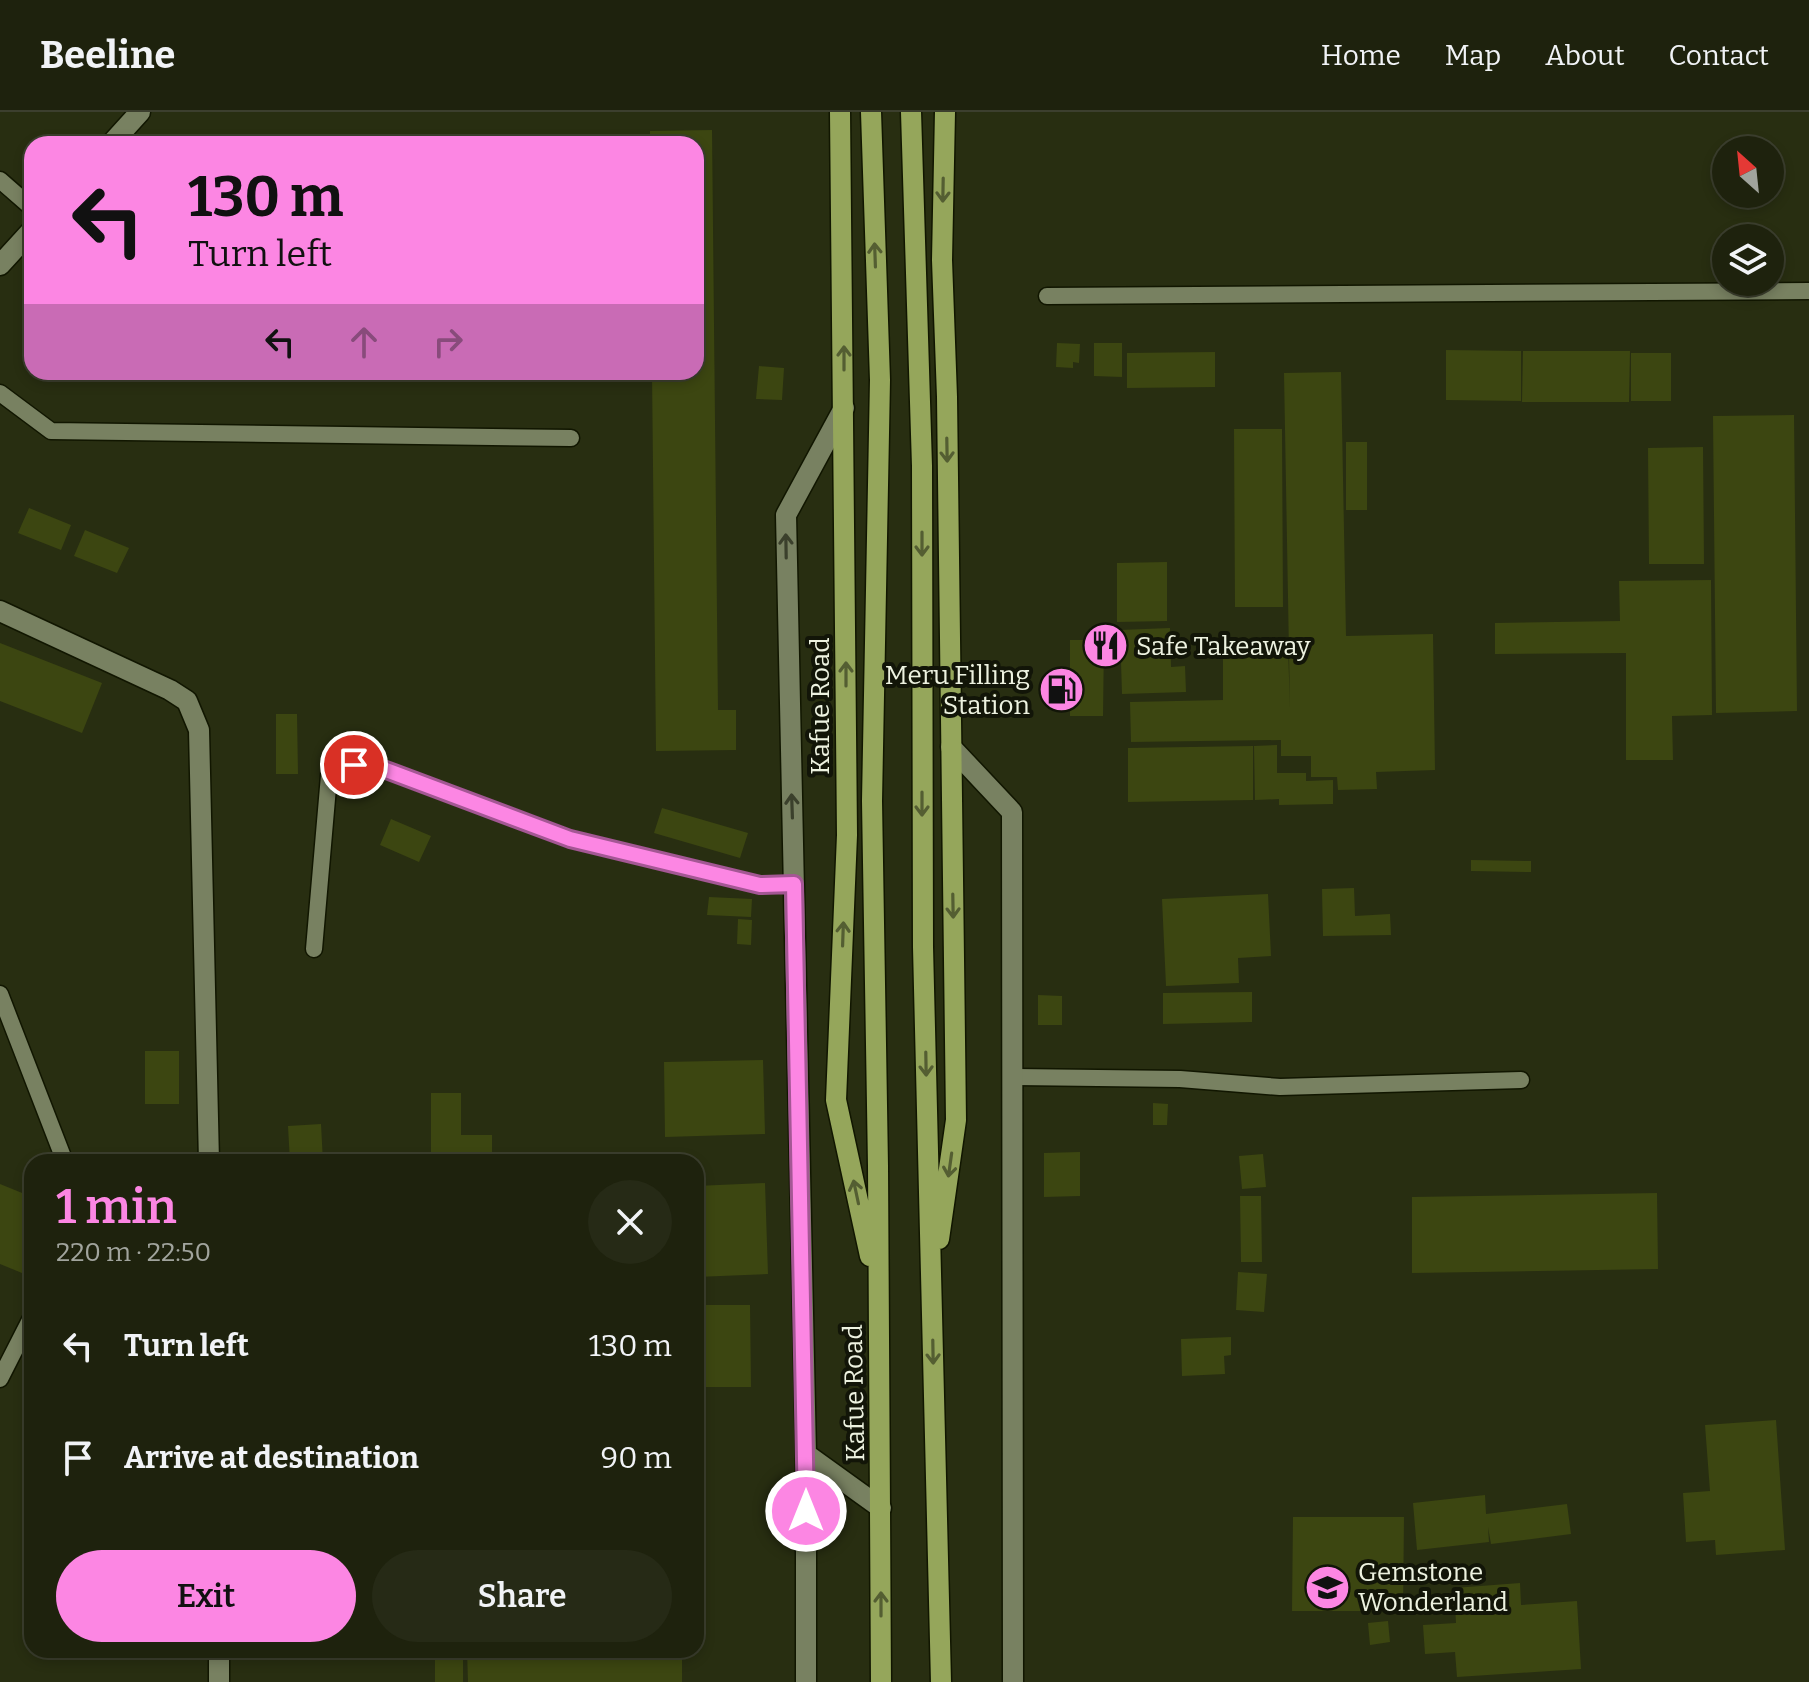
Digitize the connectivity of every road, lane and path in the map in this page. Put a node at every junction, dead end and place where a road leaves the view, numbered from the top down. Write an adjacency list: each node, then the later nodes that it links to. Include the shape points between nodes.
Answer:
1 (139, 112): 6 (street)
2 (840, 112): 14 (main road, Kafue Road, one-way to 2)
3 (871, 112): 25 (main road, Kafue Road, one-way to 3, via 872,801 880,380)
4 (911, 112): 26 (main road, one-way to 26, via 922,466 922,918)
5 (945, 112): 17 (main road, one-way to 17, via 942,260)
6 (118, 136)
7 (0, 180): 8 (lane)
8 (24, 201)
9 (24, 239): 10 (street)
10 (0, 265)
11 (1809, 291): 12 (lane)
12 (1047, 296)
13 (0, 393): 15 (lane, via 51,431)
14 (844, 408): 18 (street, one-way to 14, via 786,515); 25 (main road, Kafue Road, one-way to 14, via 836,1100 847,835)
15 (571, 438)
16 (0, 611): 24 (street, via 170,690 187,701 199,730)
17 (951, 747): 21 (street, via 1012,812); 26 (main road, one-way to 26, via 956,1120)
18 (794, 884): 19 (lane, via 760,885 570,839 378,767 330,764); 29 (street)
19 (314, 949)
20 (0, 994): 23 (lane)
21 (1012, 1077): 22 (lane, via 1180,1079 1280,1087); 36 (street)
22 (1521, 1080)
23 (62, 1154)
24 (209, 1154)
25 (879, 1295): 30 (main road, Kafue Road)
26 (931, 1296): 35 (main road, one-way to 35)
27 (24, 1332): 28 (lane)
28 (0, 1379)
29 (806, 1454): 30 (street); 33 (street)
30 (881, 1508): 34 (main road, Kafue Road, one-way to 30)
31 (219, 1658): 32 (street)
32 (219, 1682)
33 (806, 1682)
34 (881, 1682)
35 (941, 1682)
36 (1013, 1682)

